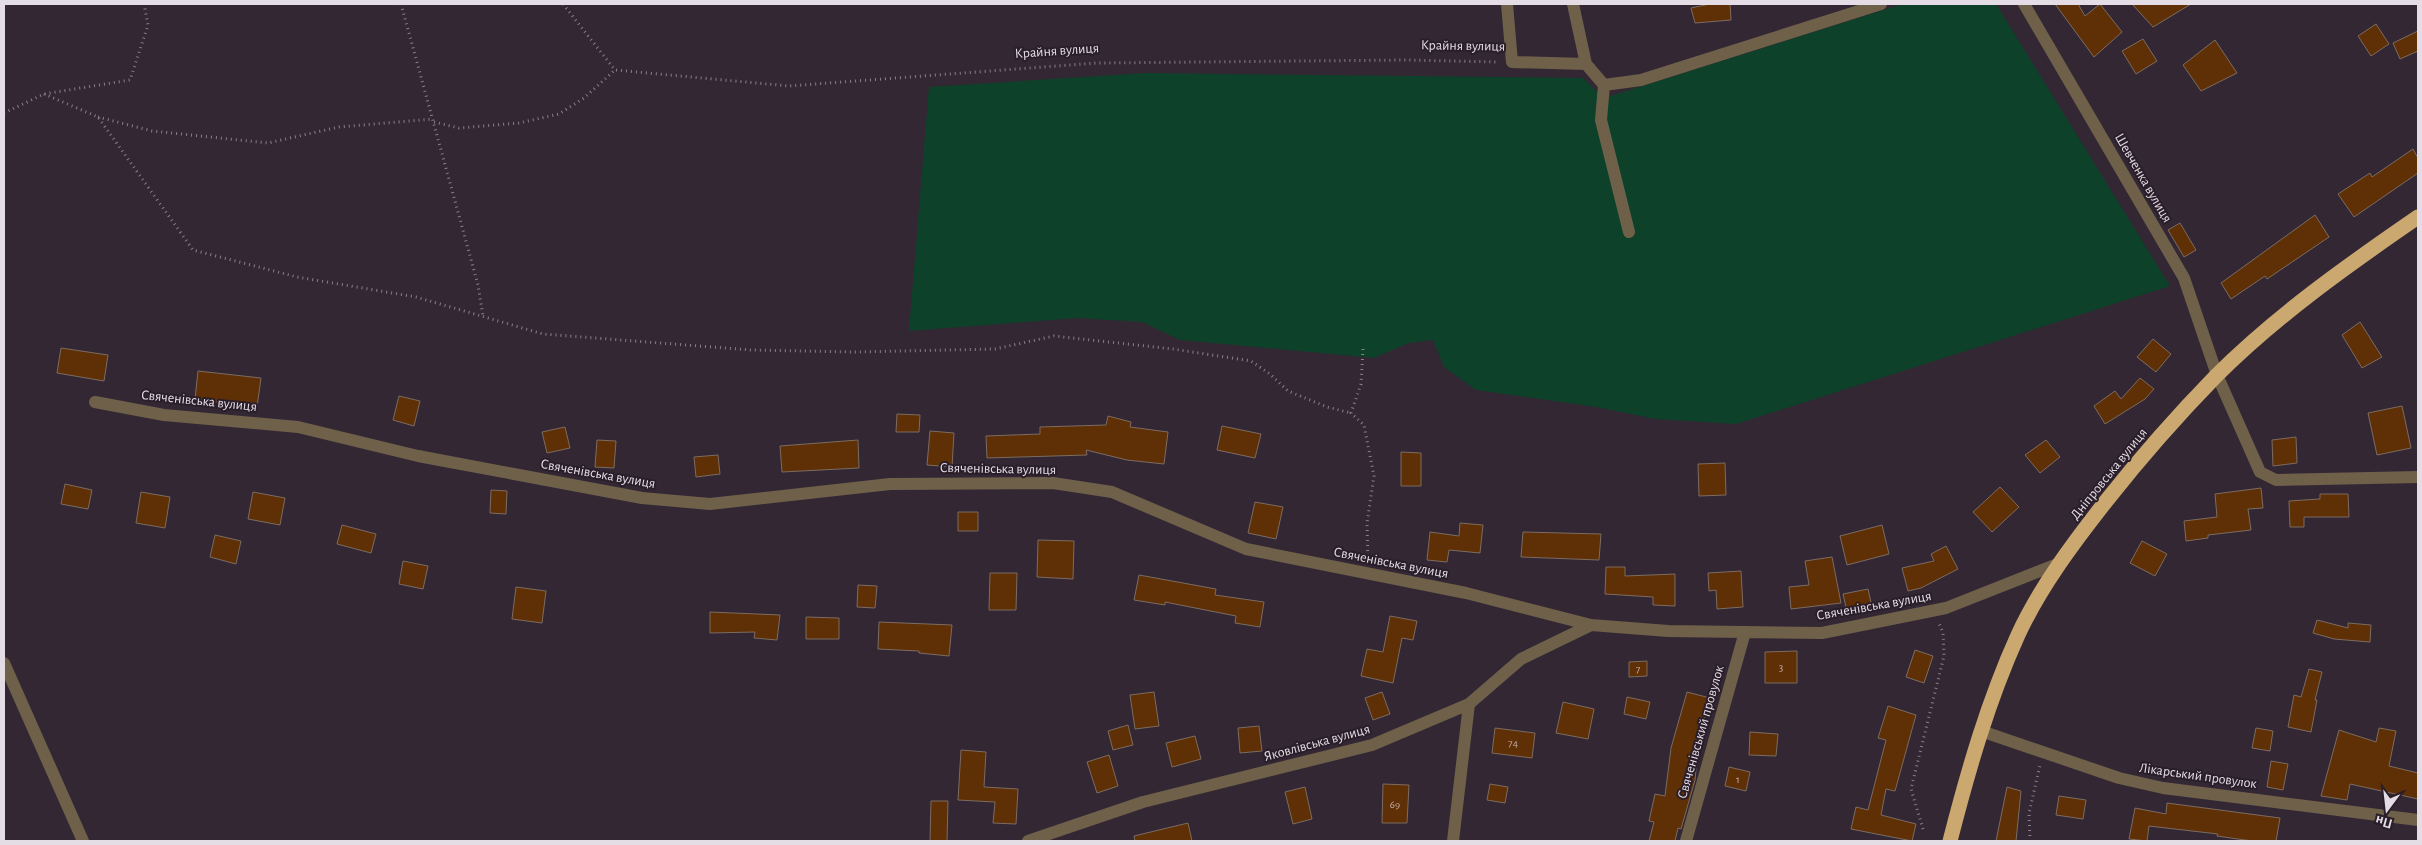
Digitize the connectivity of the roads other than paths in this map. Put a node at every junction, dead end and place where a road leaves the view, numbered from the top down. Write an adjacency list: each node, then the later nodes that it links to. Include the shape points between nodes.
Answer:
1 (1507, 4): 5 (street, Крайня вулиця, via 1512,62)
2 (1573, 4): 5 (street)
3 (1882, 4): 6 (street, via 1642,80)
4 (2024, 4): 9 (street, Шевченка вулиця, via 2184,278)
5 (1586, 64): 6 (street)
6 (1604, 85): 8 (street, via 1601,120)
7 (2418, 217): 9 (highway, Дніпровська вулиця, via 2305,299)
8 (1629, 232)
9 (2217, 376): 11 (street, Шевченка вулиця, via 2260,472 2276,480); 12 (highway, Дніпровська вулиця, via 2132,469)
10 (96, 402): 13 (street, Свяченівська вулиця, via 164,415 298,427 418,456 642,498 710,504 890,484 1053,483 1112,492 1246,548 1466,593)
11 (2418, 477)
12 (2060, 563): 14 (street, Свяченівська вулиця, via 1935,611 1822,633); 17 (highway, Дніпровська вулиця, via 2019,634)
13 (1591, 624): 14 (street, Свяченівська вулиця, via 1668,631); 16 (street, Яковлівська вулиця, via 1521,659)
14 (1745, 632): 22 (street, Свяченівський провулок)
15 (4, 663): 19 (street)
16 (1469, 704): 20 (street, Яковлівська вулиця, via 1372,745 1143,802); 21 (street)
17 (1981, 731): 18 (street, Лікарський провулок, via 2119,778 2163,788); 23 (highway, Дніпровська вулиця)
18 (2418, 820)
19 (83, 841)
20 (1028, 841)
21 (1453, 841)
22 (1686, 841)
23 (1950, 841)

